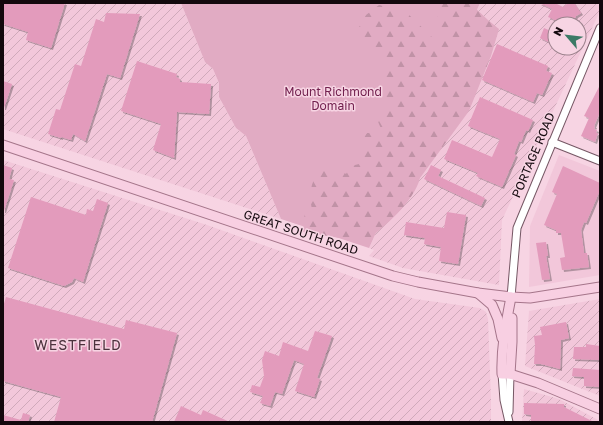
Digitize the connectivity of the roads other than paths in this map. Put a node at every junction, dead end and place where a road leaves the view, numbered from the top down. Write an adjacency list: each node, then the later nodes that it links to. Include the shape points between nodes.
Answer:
1 (600, 28): 2 (street, PORTAGE ROAD)
2 (552, 142): 4 (street); 7 (street, PORTAGE ROAD, via 517,228)
3 (3, 145): 6 (main road, GREAT SOUTH ROAD, via 393,276)
4 (600, 161)
5 (600, 287): 7 (main road, GREAT SOUTH ROAD, via 530,298)
6 (478, 293): 7 (main road, GREAT SOUTH ROAD); 8 (main road, via 492,305)
7 (511, 297): 8 (main road, PORTAGE ROAD)
8 (508, 343): 9 (main road, PORTAGE ROAD); 10 (main road, via 520,372)
9 (506, 374): 9 (street, PORTAGE ROAD, via 509,422 504,400); 10 (main road)
10 (531, 381): 11 (main road)
11 (600, 409)

